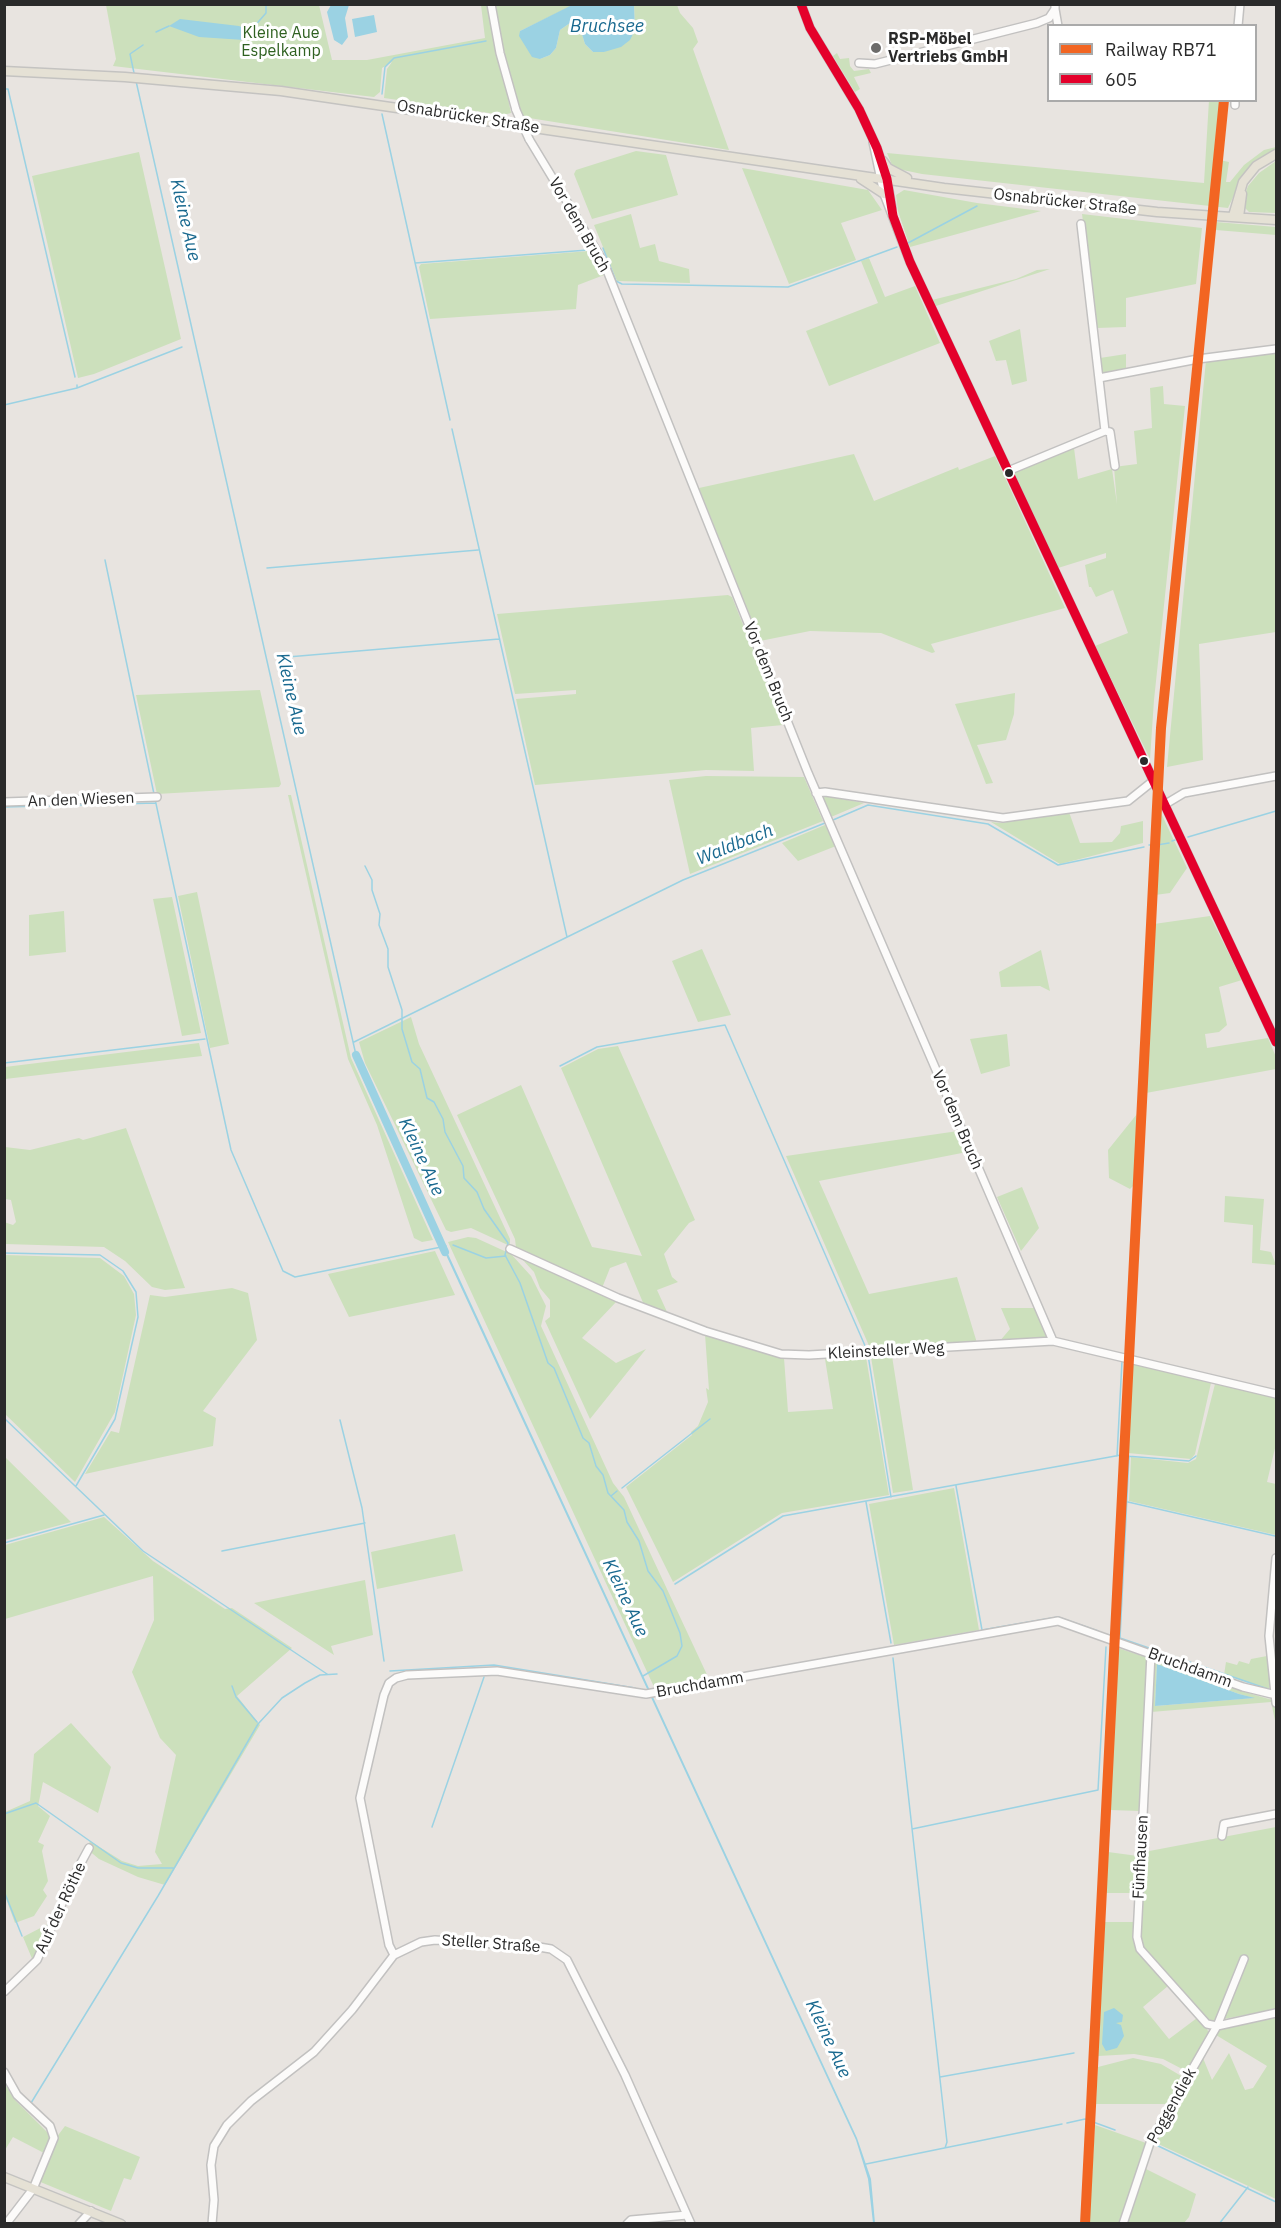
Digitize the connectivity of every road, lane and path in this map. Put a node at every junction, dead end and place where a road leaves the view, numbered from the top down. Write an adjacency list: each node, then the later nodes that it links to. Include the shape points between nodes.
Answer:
1 (491, 4): 27 (street, Vor dem Bruch, bridge, via 516,110 529,139 604,263)
2 (801, 4): 10 (street, via 810,28 859,109)
3 (1240, 4): 6 (street)
4 (1055, 7): 5 (street); 7 (street, via 1049,18 1037,24 875,64)
5 (1058, 24)
6 (1238, 24)
7 (859, 63)
8 (4, 71): 11 (main road, Osnabrücker Straße, via 281,91)
9 (1276, 155): 17 (main road, via 1247,183)
10 (880, 163): 12 (street); 13 (street); 15 (main road)
11 (853, 175): 12 (main road, Osnabrücker Straße); 16 (main road)
12 (865, 176): 13 (main road, Osnabrücker Straße)
13 (884, 178): 14 (main road, Osnabrücker Straße); 16 (street)
14 (903, 181): 15 (main road, Osnabrücker Straße); 16 (street)
15 (915, 182): 17 (main road, Osnabrücker Straße)
16 (887, 194): 24 (street, via 902,245)
17 (1232, 216): 18 (main road, Osnabrücker Straße)
18 (1276, 220)
19 (1081, 224): 21 (street)
20 (1276, 349): 21 (street)
21 (1099, 378): 22 (street)
22 (1105, 431): 23 (street, via 1110,432); 24 (street)
23 (1115, 466)
24 (1008, 471): 26 (street)
25 (1276, 776): 30 (street, via 1184,793)
26 (1153, 780): 27 (street, via 1128,801 1003,818); 30 (street)
27 (816, 793): 33 (street, Vor dem Bruch)
28 (155, 798): 29 (street, An den Wiesen)
29 (4, 802)
30 (1164, 805): 31 (street)
31 (1276, 1042)
32 (510, 1249): 33 (street, Kleinsteller Weg, via 618,1298 761,1349 800,1355)
33 (1053, 1341): 34 (street, Kleinsteller Weg)
34 (1276, 1394)
35 (1276, 1558): 37 (street, via 1269,1636)
36 (1151, 1653): 37 (street, Bruchdamm); 41 (street, Bruchdamm, via 1064,1622 1048,1621 646,1694 484,1670 407,1675 389,1683 384,1695 360,1798); 45 (street, Fünfhausen, via 1137,1937 1145,1958 1207,2024)
37 (1276, 1698)
38 (1276, 1814): 39 (street, via 1224,1824)
39 (1222, 1836)
40 (89, 1848): 43 (street, Auf der Röthe, via 37,1960)
41 (394, 1955): 50 (street, Steller Straße, via 421,1941 435,1940 539,1947 561,1954 625,2075); 54 (street, Steller Straße, via 322,2044 227,2125 214,2146 211,2165)
42 (1244, 1959): 45 (street)
43 (4, 1992)
44 (1276, 2013): 45 (street)
45 (1216, 2026): 57 (street, Poggendiek, via 1150,2143)
46 (4, 2072): 48 (street, via 17,2095 53,2130 54,2138)
47 (4, 2177): 48 (main road)
48 (33, 2189): 49 (main road); 51 (street)
49 (91, 2211): 52 (street); 53 (main road)
50 (687, 2214): 55 (street); 56 (street, Steller Straße)
51 (6, 2223)
52 (79, 2223)
53 (121, 2223)
54 (212, 2223)
55 (627, 2223)
56 (691, 2223)
57 (1123, 2223)

